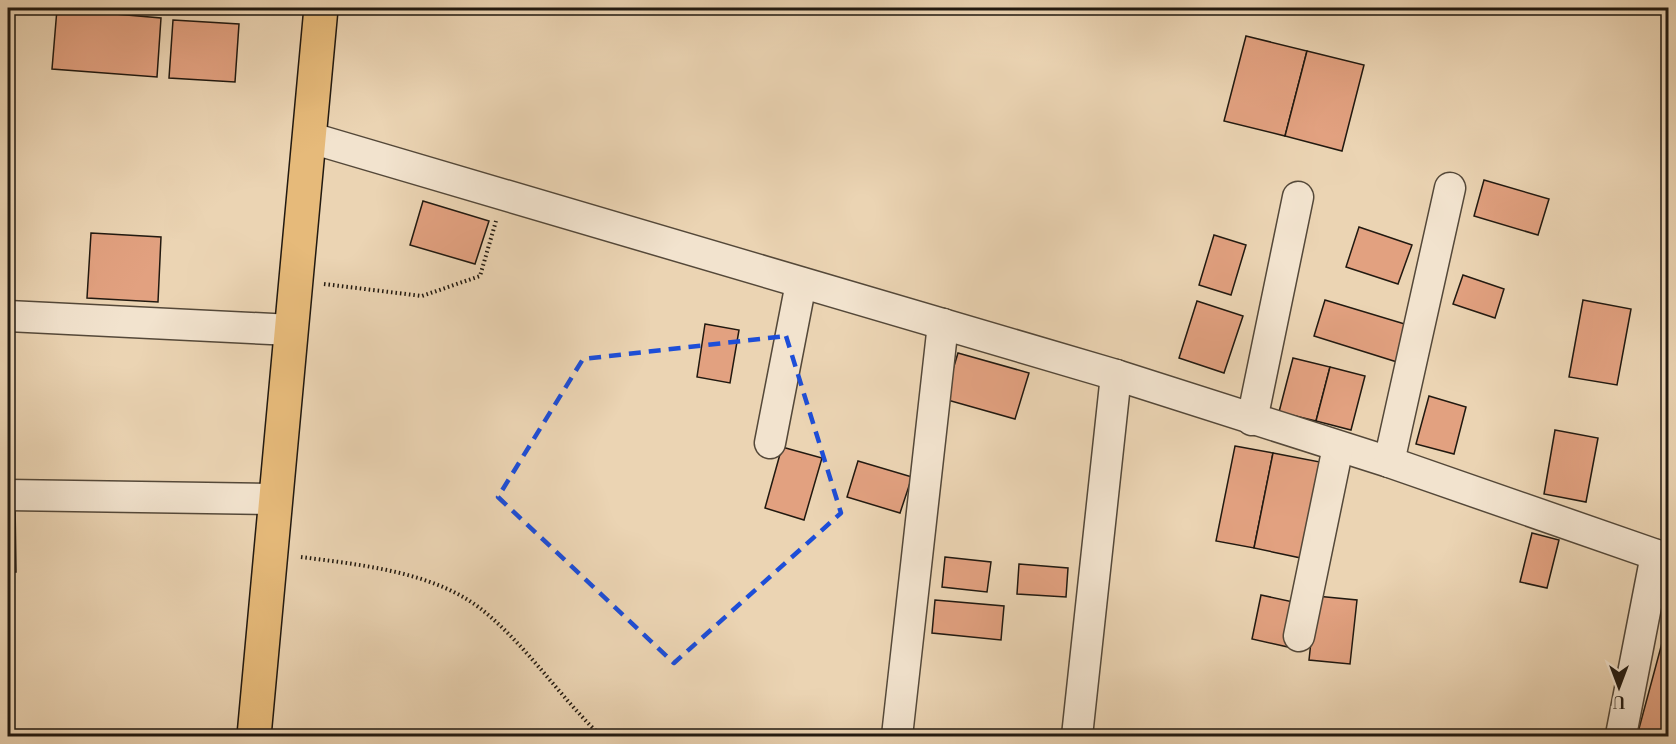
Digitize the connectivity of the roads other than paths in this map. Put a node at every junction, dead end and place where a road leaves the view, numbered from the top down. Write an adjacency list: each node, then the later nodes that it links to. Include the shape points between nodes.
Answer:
1 (321, 8): 2 (highway)
2 (311, 138): 5 (street); 8 (highway)
3 (1450, 188): 13 (street)
4 (1298, 197): 10 (street)
5 (801, 283): 7 (street); 11 (street)
6 (8, 316): 8 (street)
7 (943, 324): 9 (street); 20 (street)
8 (292, 330): 15 (highway)
9 (1116, 375): 10 (street); 21 (street)
10 (1252, 420): 12 (street)
11 (770, 443)
12 (1338, 447): 13 (street); 17 (street)
13 (1389, 462): 16 (street)
14 (8, 495): 15 (street)
15 (276, 500): 19 (highway)
16 (1662, 557): 18 (street)
17 (1299, 636)
18 (1621, 735)
19 (254, 736)
20 (897, 736)
21 (1077, 736)

